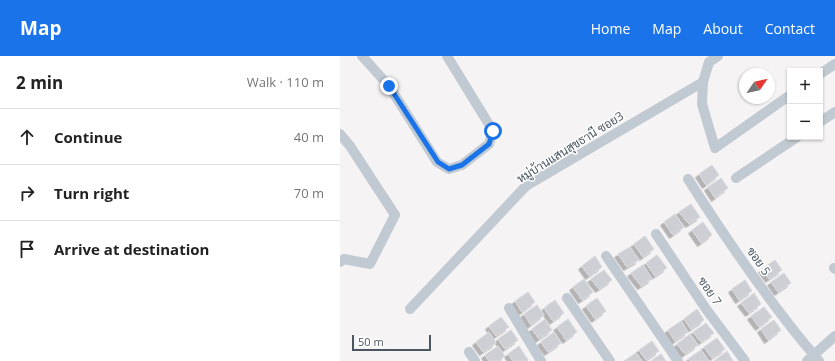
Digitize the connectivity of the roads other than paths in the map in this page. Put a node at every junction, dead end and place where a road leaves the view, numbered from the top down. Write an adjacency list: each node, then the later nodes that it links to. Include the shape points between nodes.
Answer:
1 (362, 56): 2 (street, via 389,86 438,162 449,169 462,165 489,144 493,131)
2 (447, 56)
3 (718, 56): 4 (street)
4 (708, 59): 7 (street)
5 (835, 64): 6 (street)
6 (823, 72)
7 (702, 82): 8 (street, via 702,104 715,148); 20 (street, หมู่บ้านแสนสุขธานี ซอย3, via 526,186)
8 (787, 97)
9 (835, 112): 10 (street)
10 (823, 120)
11 (340, 134): 17 (street, via 394,215 370,264)
12 (793, 140): 14 (street)
13 (688, 178): 23 (street, ซอย 5, via 710,214)
14 (736, 178)
15 (656, 234): 28 (street, ซอย 7, via 706,309)
16 (606, 256): 27 (street)
17 (341, 258)
18 (567, 298): 26 (street)
19 (509, 308): 25 (street)
20 (410, 309)
21 (835, 336): 23 (street)
22 (469, 352): 24 (street)
23 (814, 359)
24 (475, 361)
25 (541, 361)
26 (610, 361)
27 (678, 361)
28 (745, 361)

